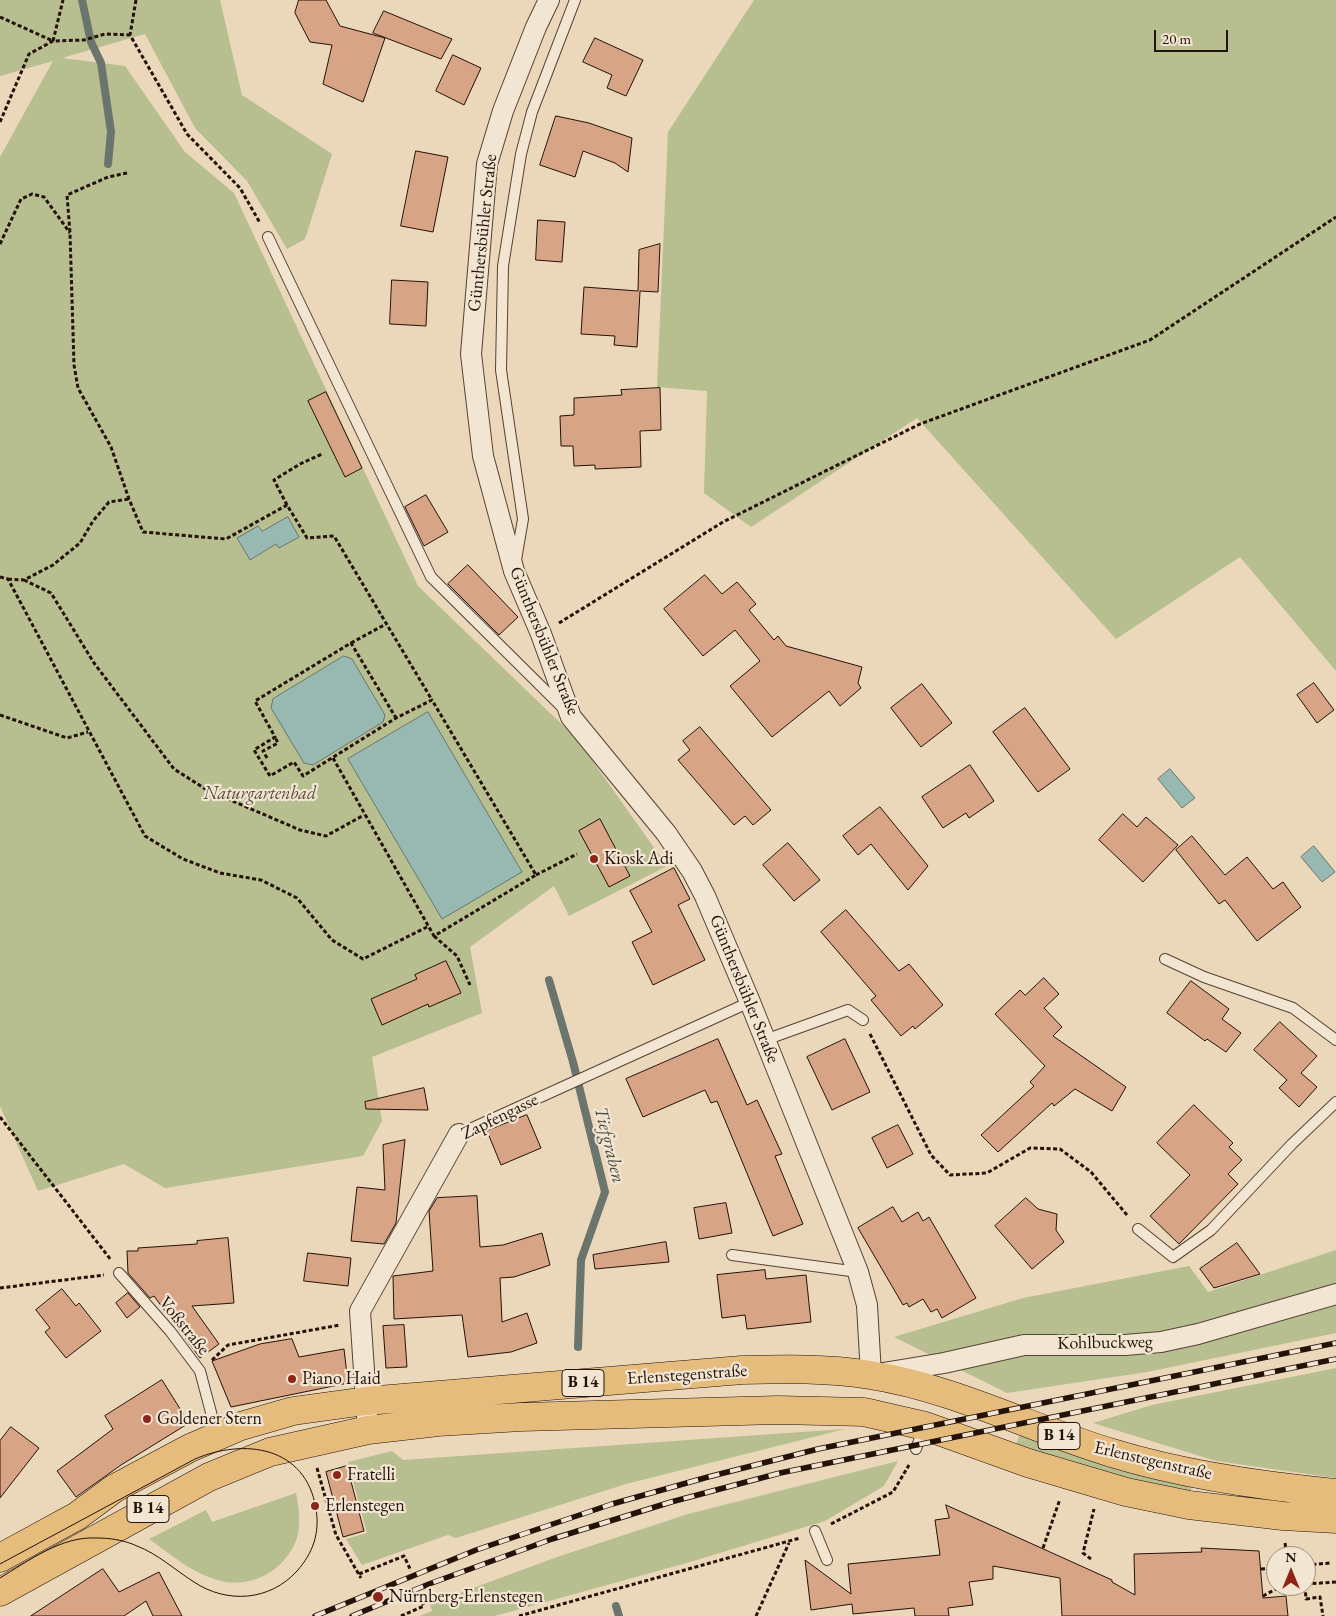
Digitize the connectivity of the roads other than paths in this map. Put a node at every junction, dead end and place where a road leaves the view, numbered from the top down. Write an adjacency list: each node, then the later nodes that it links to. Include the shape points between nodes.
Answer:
1 (549, 0): 4 (street, Günthersbühler Straße, via 503,111 487,164 471,354 482,456)
2 (575, 0): 4 (lane, via 532,112 520,154 503,266 501,370 523,519)
3 (268, 237): 5 (lane, via 431,577)
4 (514, 570): 5 (street, Günthersbühler Straße)
5 (571, 717): 7 (street, Günthersbühler Straße, via 666,833 692,871)
6 (1164, 959): 10 (lane, via 1204,977 1292,1008)
7 (750, 1002): 9 (street, Günthersbühler Straße); 12 (lane, Zapfengasse)
8 (863, 1020): 9 (lane, via 848,1010)
9 (765, 1040): 15 (street, Günthersbühler Straße)
10 (1336, 1040)
11 (1336, 1102): 13 (lane, via 1211,1230 1173,1257)
12 (459, 1134): 20 (street, Zapfengasse, via 360,1310)
13 (1138, 1229)
14 (732, 1255): 15 (lane)
15 (858, 1272): 18 (street, Günthersbühler Straße, via 866,1305)
16 (119, 1273): 24 (lane, Voßstraße, via 200,1371)
17 (1336, 1294): 18 (street, Kohlbuckweg, via 1161,1342 1024,1346)
18 (871, 1375): 19 (main road, Erlenstegenstraße / B 14, via 801,1369 742,1370); 21 (main road); 25 (main road, Erlenstegenstraße / B 14, via 943,1394 1113,1454)
19 (520, 1388): 20 (main road, Erlenstegenstraße / B 14); 22 (main road)
20 (366, 1401): 23 (street, Zapfengasse); 24 (main road, Erlenstegenstraße / B 14, via 293,1411)
21 (864, 1412): 22 (main road, Erlenstegenstraße / B 14, via 778,1410); 27 (main road, Erlenstegenstraße / B 14, via 920,1437 1028,1463 1117,1490)
22 (520, 1417): 23 (main road, Erlenstegenstraße / B 14)
23 (368, 1430): 32 (main road, Erlenstegenstraße / B 14, via 270,1452 209,1477)
24 (217, 1435): 30 (main road, Erlenstegenstraße / B 14, via 116,1488 77,1516)
25 (1250, 1482): 26 (main road, Erlenstegenstraße / B 14); 27 (main road)
26 (1336, 1493)
27 (1249, 1513): 28 (main road, Erlenstegenstraße / B 14)
28 (1336, 1519)
29 (815, 1531): 31 (lane)
30 (0, 1558)
31 (827, 1560)
32 (0, 1592)

